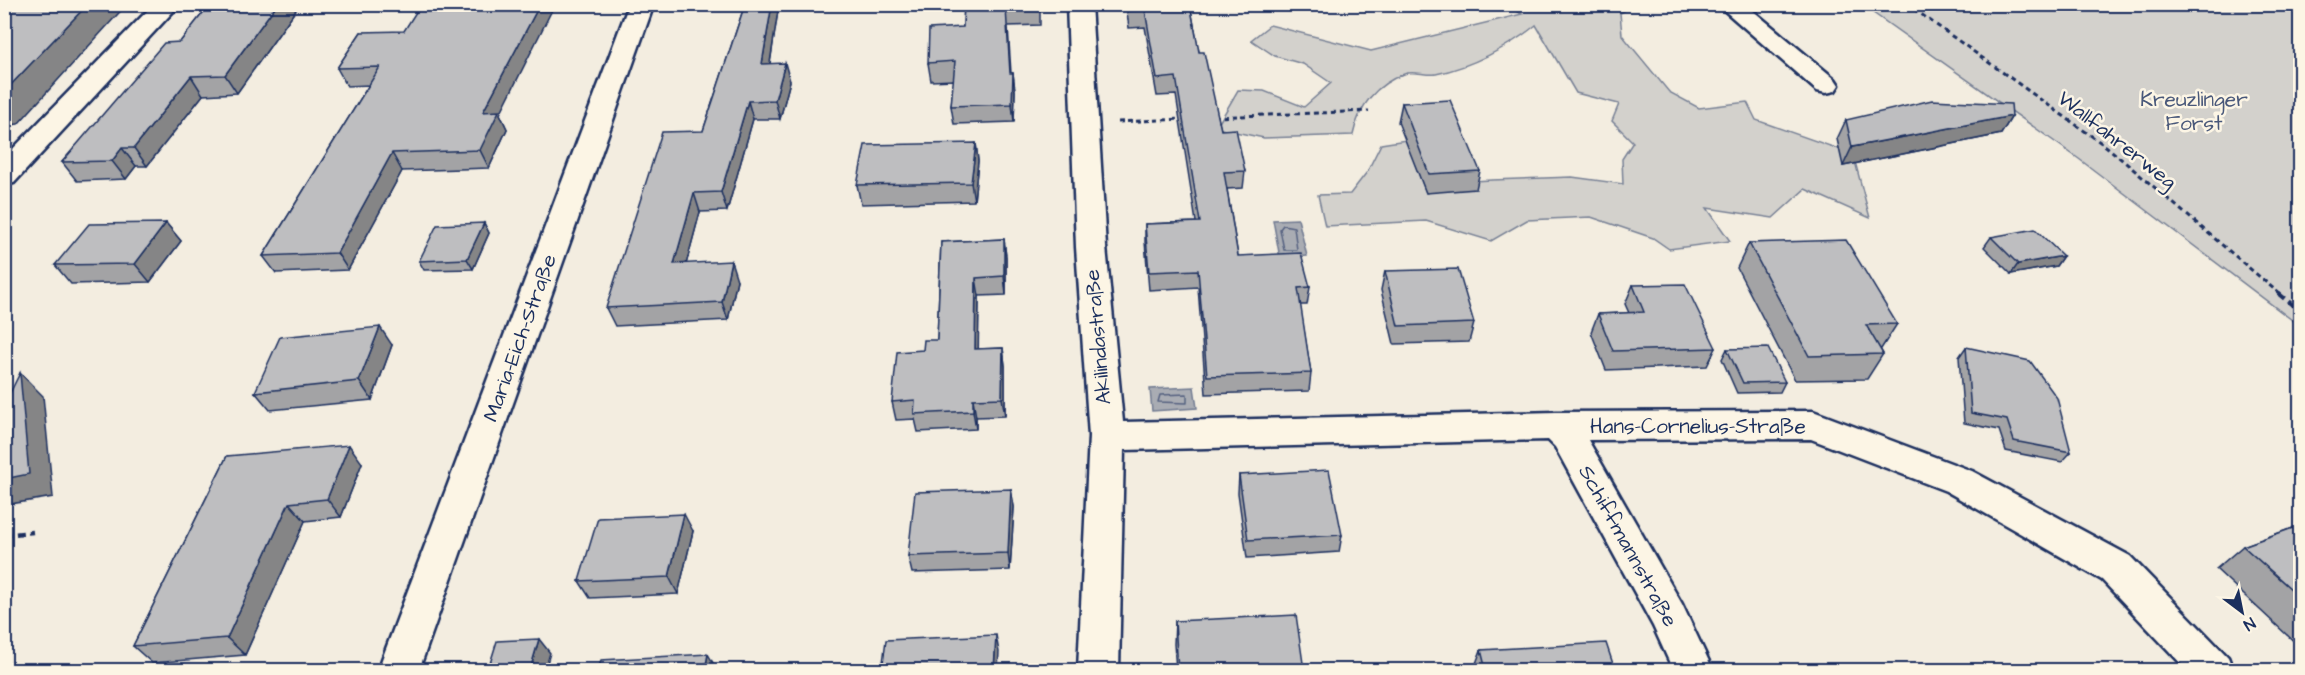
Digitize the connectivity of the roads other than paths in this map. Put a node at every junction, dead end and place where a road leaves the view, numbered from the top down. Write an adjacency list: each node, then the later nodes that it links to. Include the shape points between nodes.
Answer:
1 (168, 4): 6 (street)
2 (642, 4): 9 (street, Maria-Eich-Straße)
3 (1079, 4): 8 (street, Akilindastraße, via 1090,248)
4 (1729, 4): 5 (street)
5 (1827, 85)
6 (4, 176)
7 (1556, 426): 8 (street, Hans-Cornelius-Straße); 11 (street, Schiffmannstraße, via 1568,437 1668,616); 12 (street, Hans-Cornelius-Straße, via 1813,425 1959,481 2116,568)
8 (1107, 436): 10 (street, Akilindastraße)
9 (398, 670)
10 (1098, 670)
11 (1693, 670)
12 (2213, 670)

